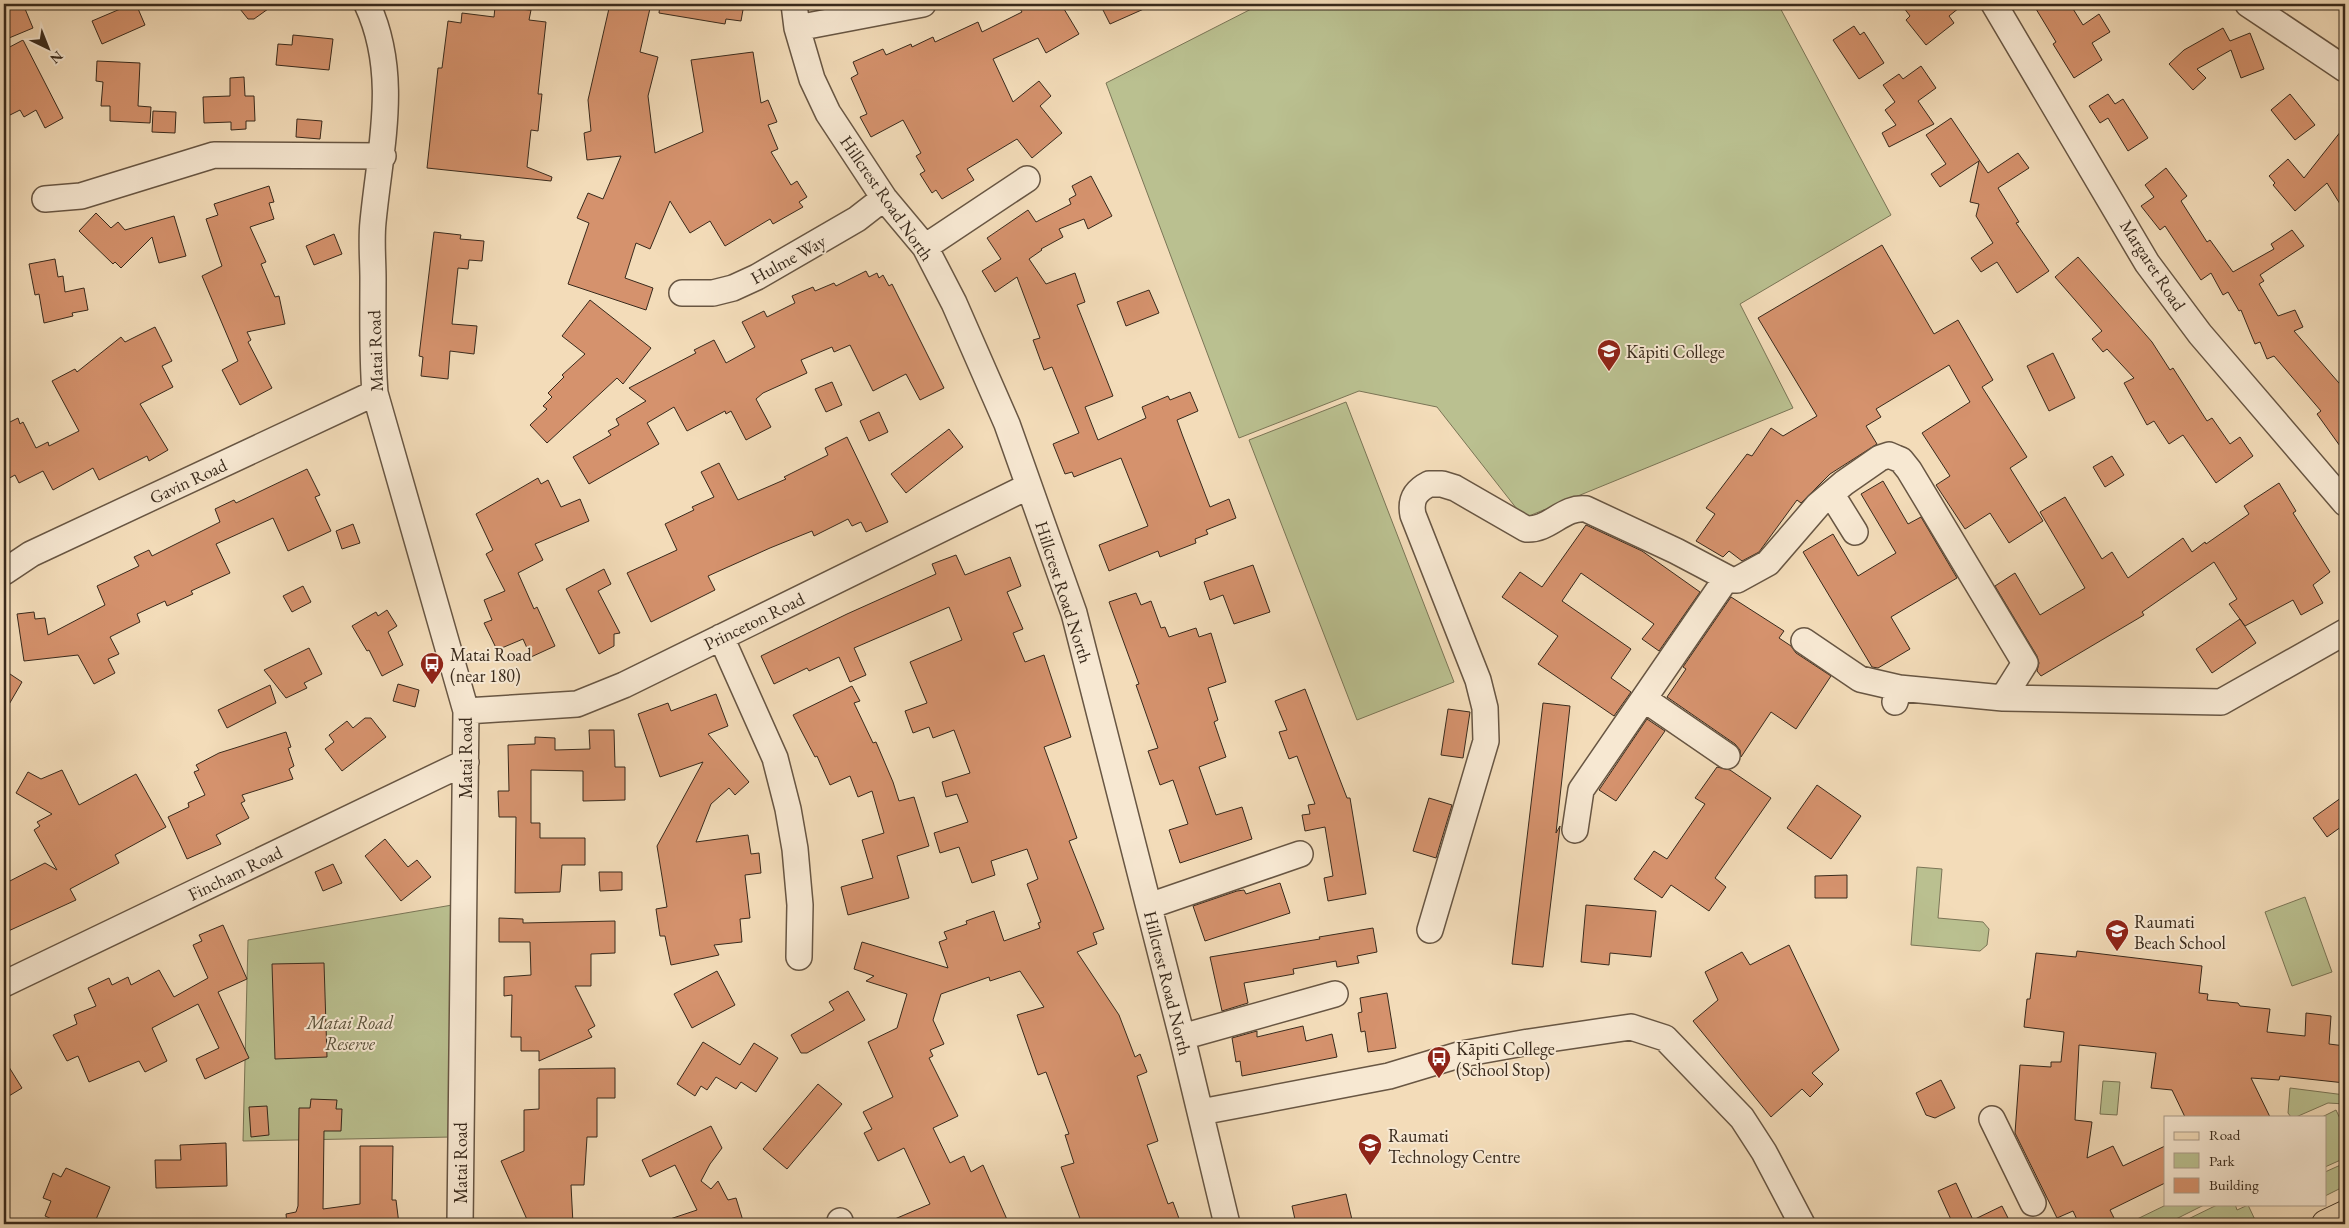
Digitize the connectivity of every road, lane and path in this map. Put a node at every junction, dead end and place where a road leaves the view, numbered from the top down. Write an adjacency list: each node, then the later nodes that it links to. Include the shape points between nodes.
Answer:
1 (368, 4): 7 (street, Matai Road, via 379,39 386,79)
2 (922, 4): 5 (street)
3 (1994, 4): 16 (street, Margaret Road, via 2146,263 2200,334)
4 (2248, 4): 6 (street)
5 (795, 16): 9 (street, Hillcrest Road North, via 812,79 828,113)
6 (2345, 69)
7 (383, 156): 10 (street, via 214,155 81,196); 13 (street, Matai Road, via 373,222)
8 (1027, 179): 11 (street)
9 (884, 198): 11 (street, Hillcrest Road North); 12 (street, Hulme Way, via 857,219 757,277 714,293)
10 (45, 199)
11 (925, 247): 14 (street, Hillcrest Road North, via 954,303 1007,424)
12 (682, 293)
13 (375, 393): 18 (street, Gavin Road, via 32,554); 25 (street, Matai Road)
14 (1029, 486): 21 (street, Princeton Road); 30 (street, Hillcrest Road North, via 1074,613)
15 (1832, 495): 17 (street); 19 (street, via 1818,505 1768,563 1737,580); 23 (street, via 1880,458 1890,455 1901,460 2025,663)
16 (2345, 503)
17 (1854, 532)
18 (4, 572)
19 (1726, 579): 24 (street); 31 (street, via 1676,551 1586,509 1576,508 1536,530 1526,529 1455,488 1429,484 1418,491 1411,504 1413,514 1478,680 1485,708 1486,741)
20 (2345, 632): 23 (street, via 2221,702)
21 (721, 637): 25 (street, Princeton Road, via 624,685 577,704); 32 (street, via 775,758 788,809 800,905)
22 (1804, 640): 23 (street, via 1860,679 1897,695)
23 (2003, 698)
24 (1644, 699): 26 (street); 28 (street, via 1581,790)
25 (466, 711): 27 (street, Matai Road)
26 (1727, 756)
27 (466, 762): 33 (street, Fincham Road); 39 (street, Matai Road)
28 (1575, 830)
29 (1300, 854): 30 (street)
30 (1149, 906): 35 (street, Hillcrest Road North)
31 (1430, 930)
32 (799, 957)
33 (4, 984)
34 (1335, 994): 35 (street)
35 (1182, 1037): 36 (street, Hillcrest Road North)
36 (1200, 1112): 40 (street, Hillcrest Road North); 41 (street, via 1389,1076 1462,1054 1631,1027 1664,1038 1742,1118)
37 (1992, 1119): 38 (street)
38 (2034, 1203)
39 (460, 1224)
40 (1227, 1224)
41 (1802, 1224)

